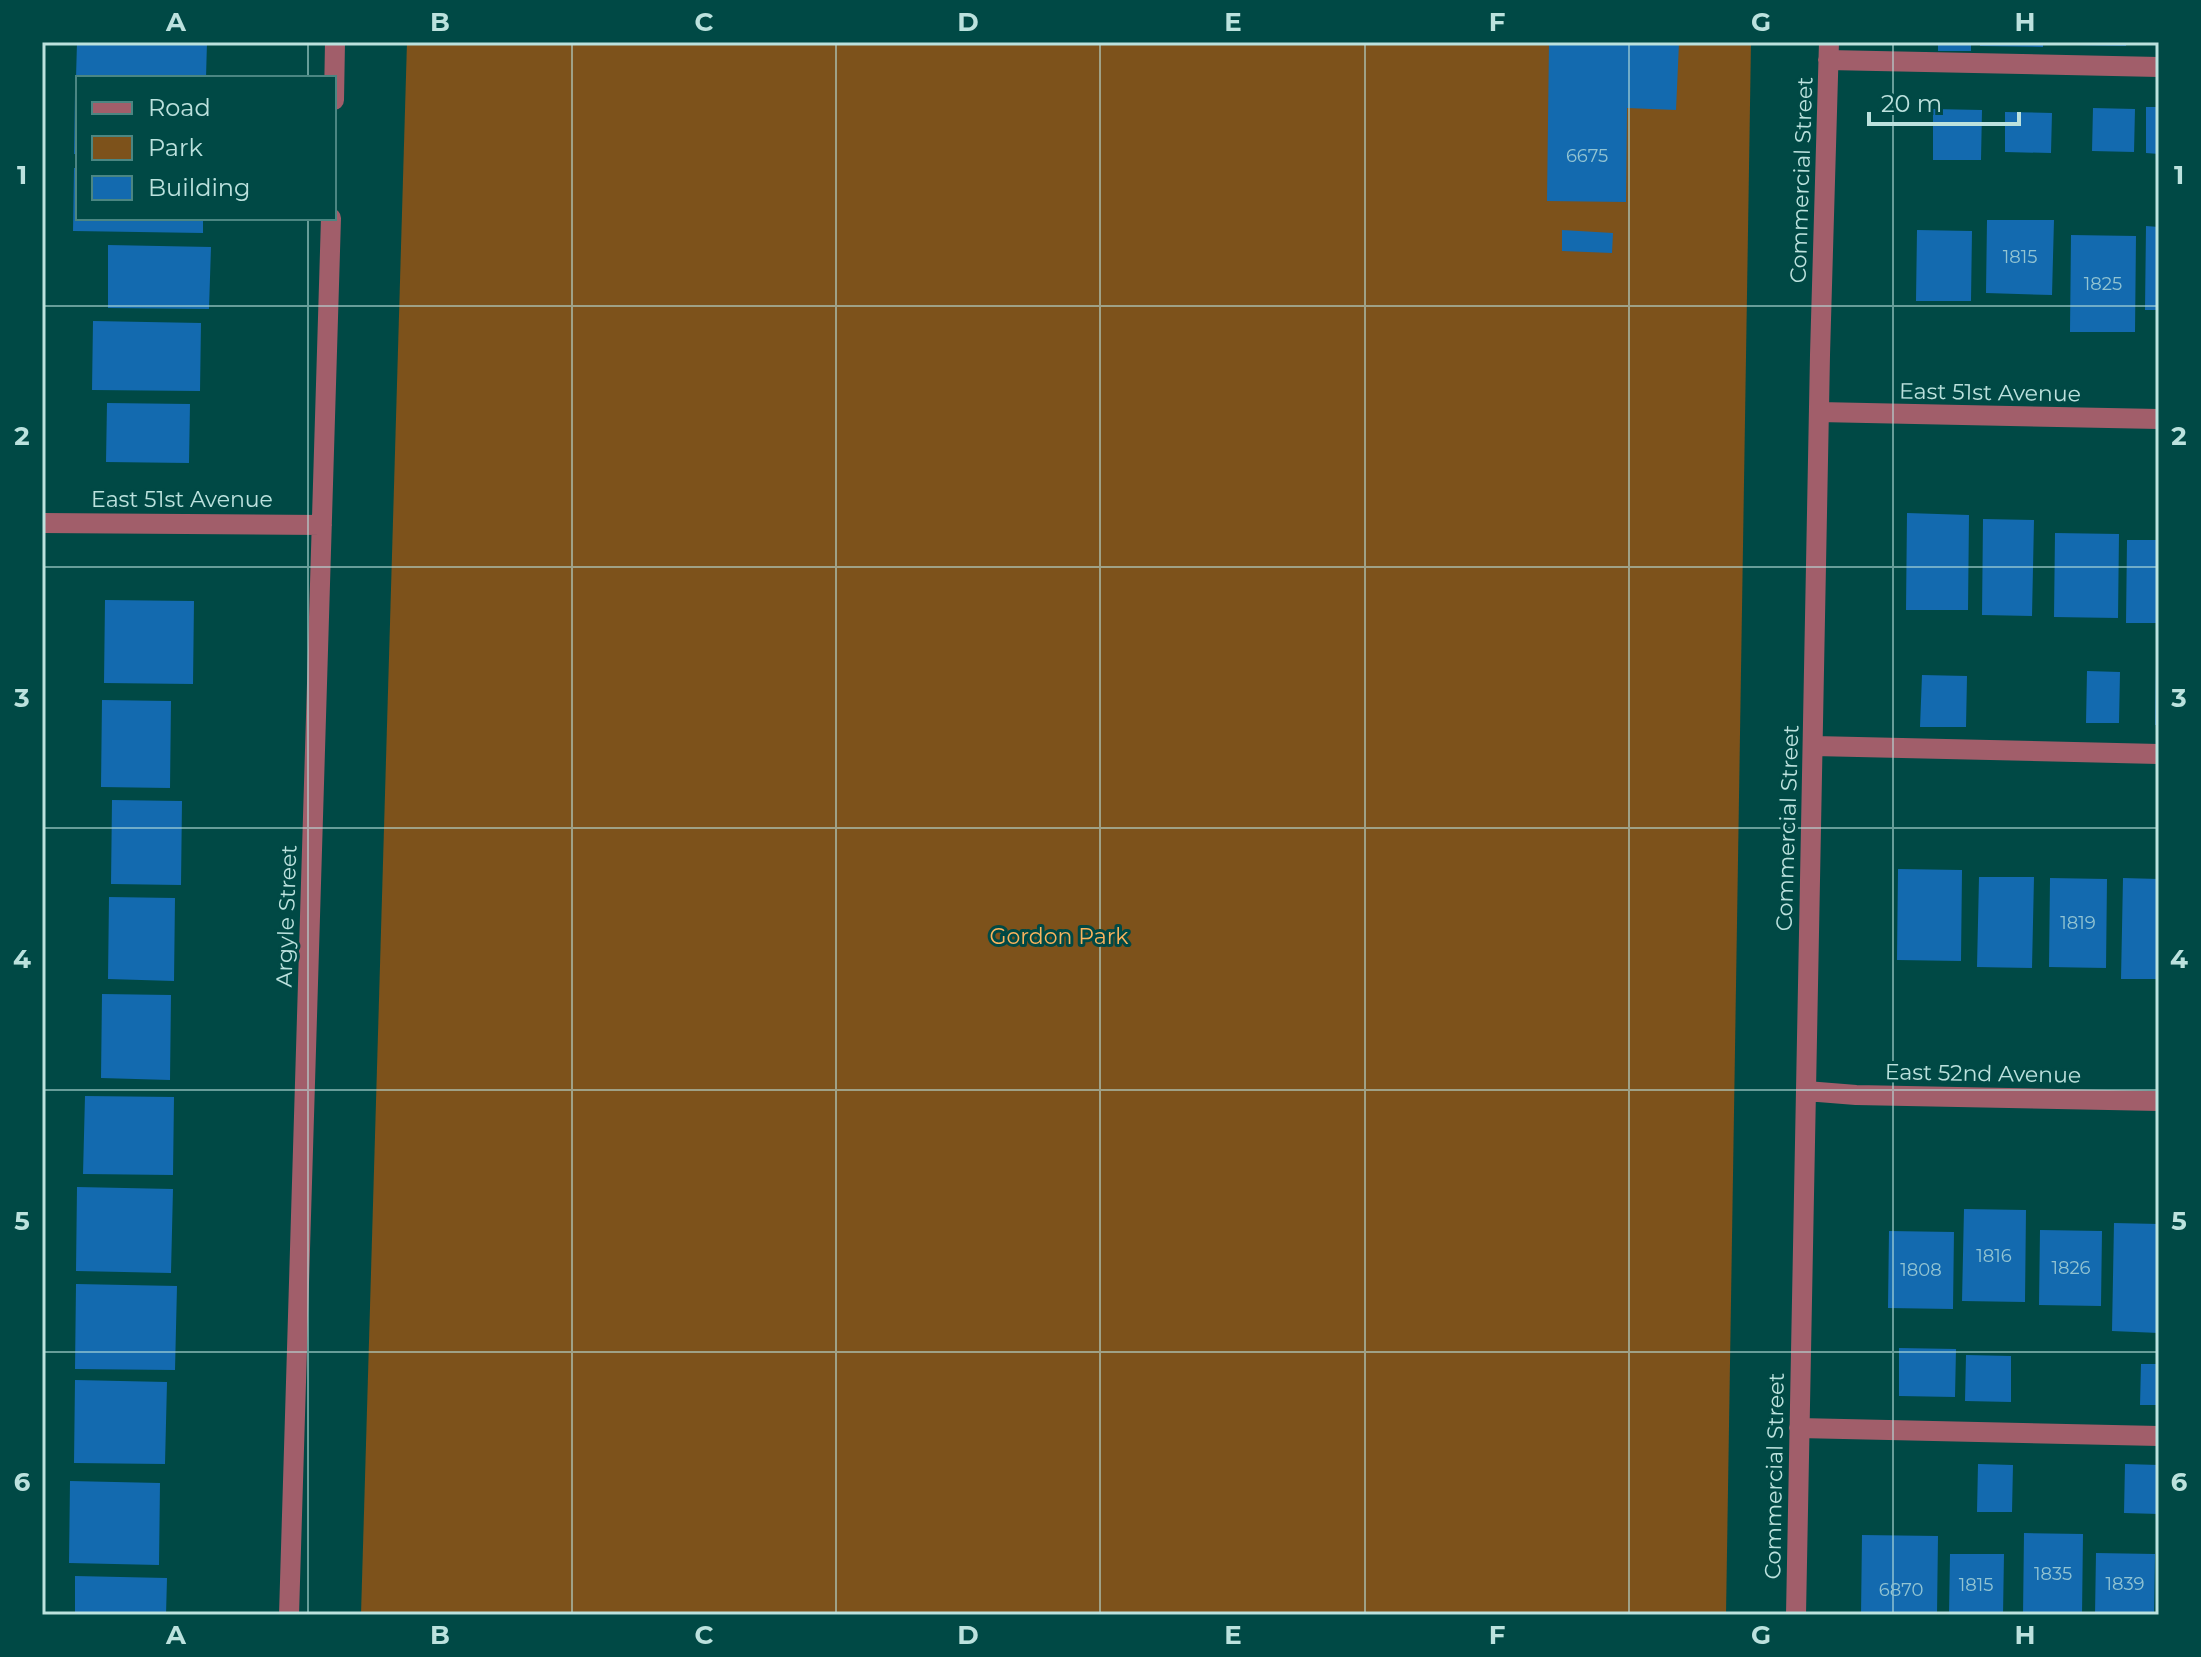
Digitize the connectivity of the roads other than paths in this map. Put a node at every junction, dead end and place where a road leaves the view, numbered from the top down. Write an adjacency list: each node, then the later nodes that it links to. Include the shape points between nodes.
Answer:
1 (335, 42): 4 (street)
2 (1828, 51): 3 (street); 6 (street, Commercial Street)
3 (2159, 67)
4 (334, 76)
5 (331, 220): 9 (street, Argyle Street)
6 (1819, 412): 7 (street, East 51st Avenue); 10 (street, Commercial Street)
7 (2159, 419)
8 (42, 523): 9 (street, East 51st Avenue)
9 (322, 525): 16 (street, Argyle Street)
10 (1814, 746): 11 (street); 12 (street, Commercial Street)
11 (2159, 754)
12 (1806, 1091): 13 (street, East 52nd Avenue); 14 (street, Commercial Street)
13 (2159, 1101)
14 (1799, 1428): 15 (street); 17 (street, Commercial Street)
15 (2159, 1436)
16 (289, 1615)
17 (1796, 1615)

